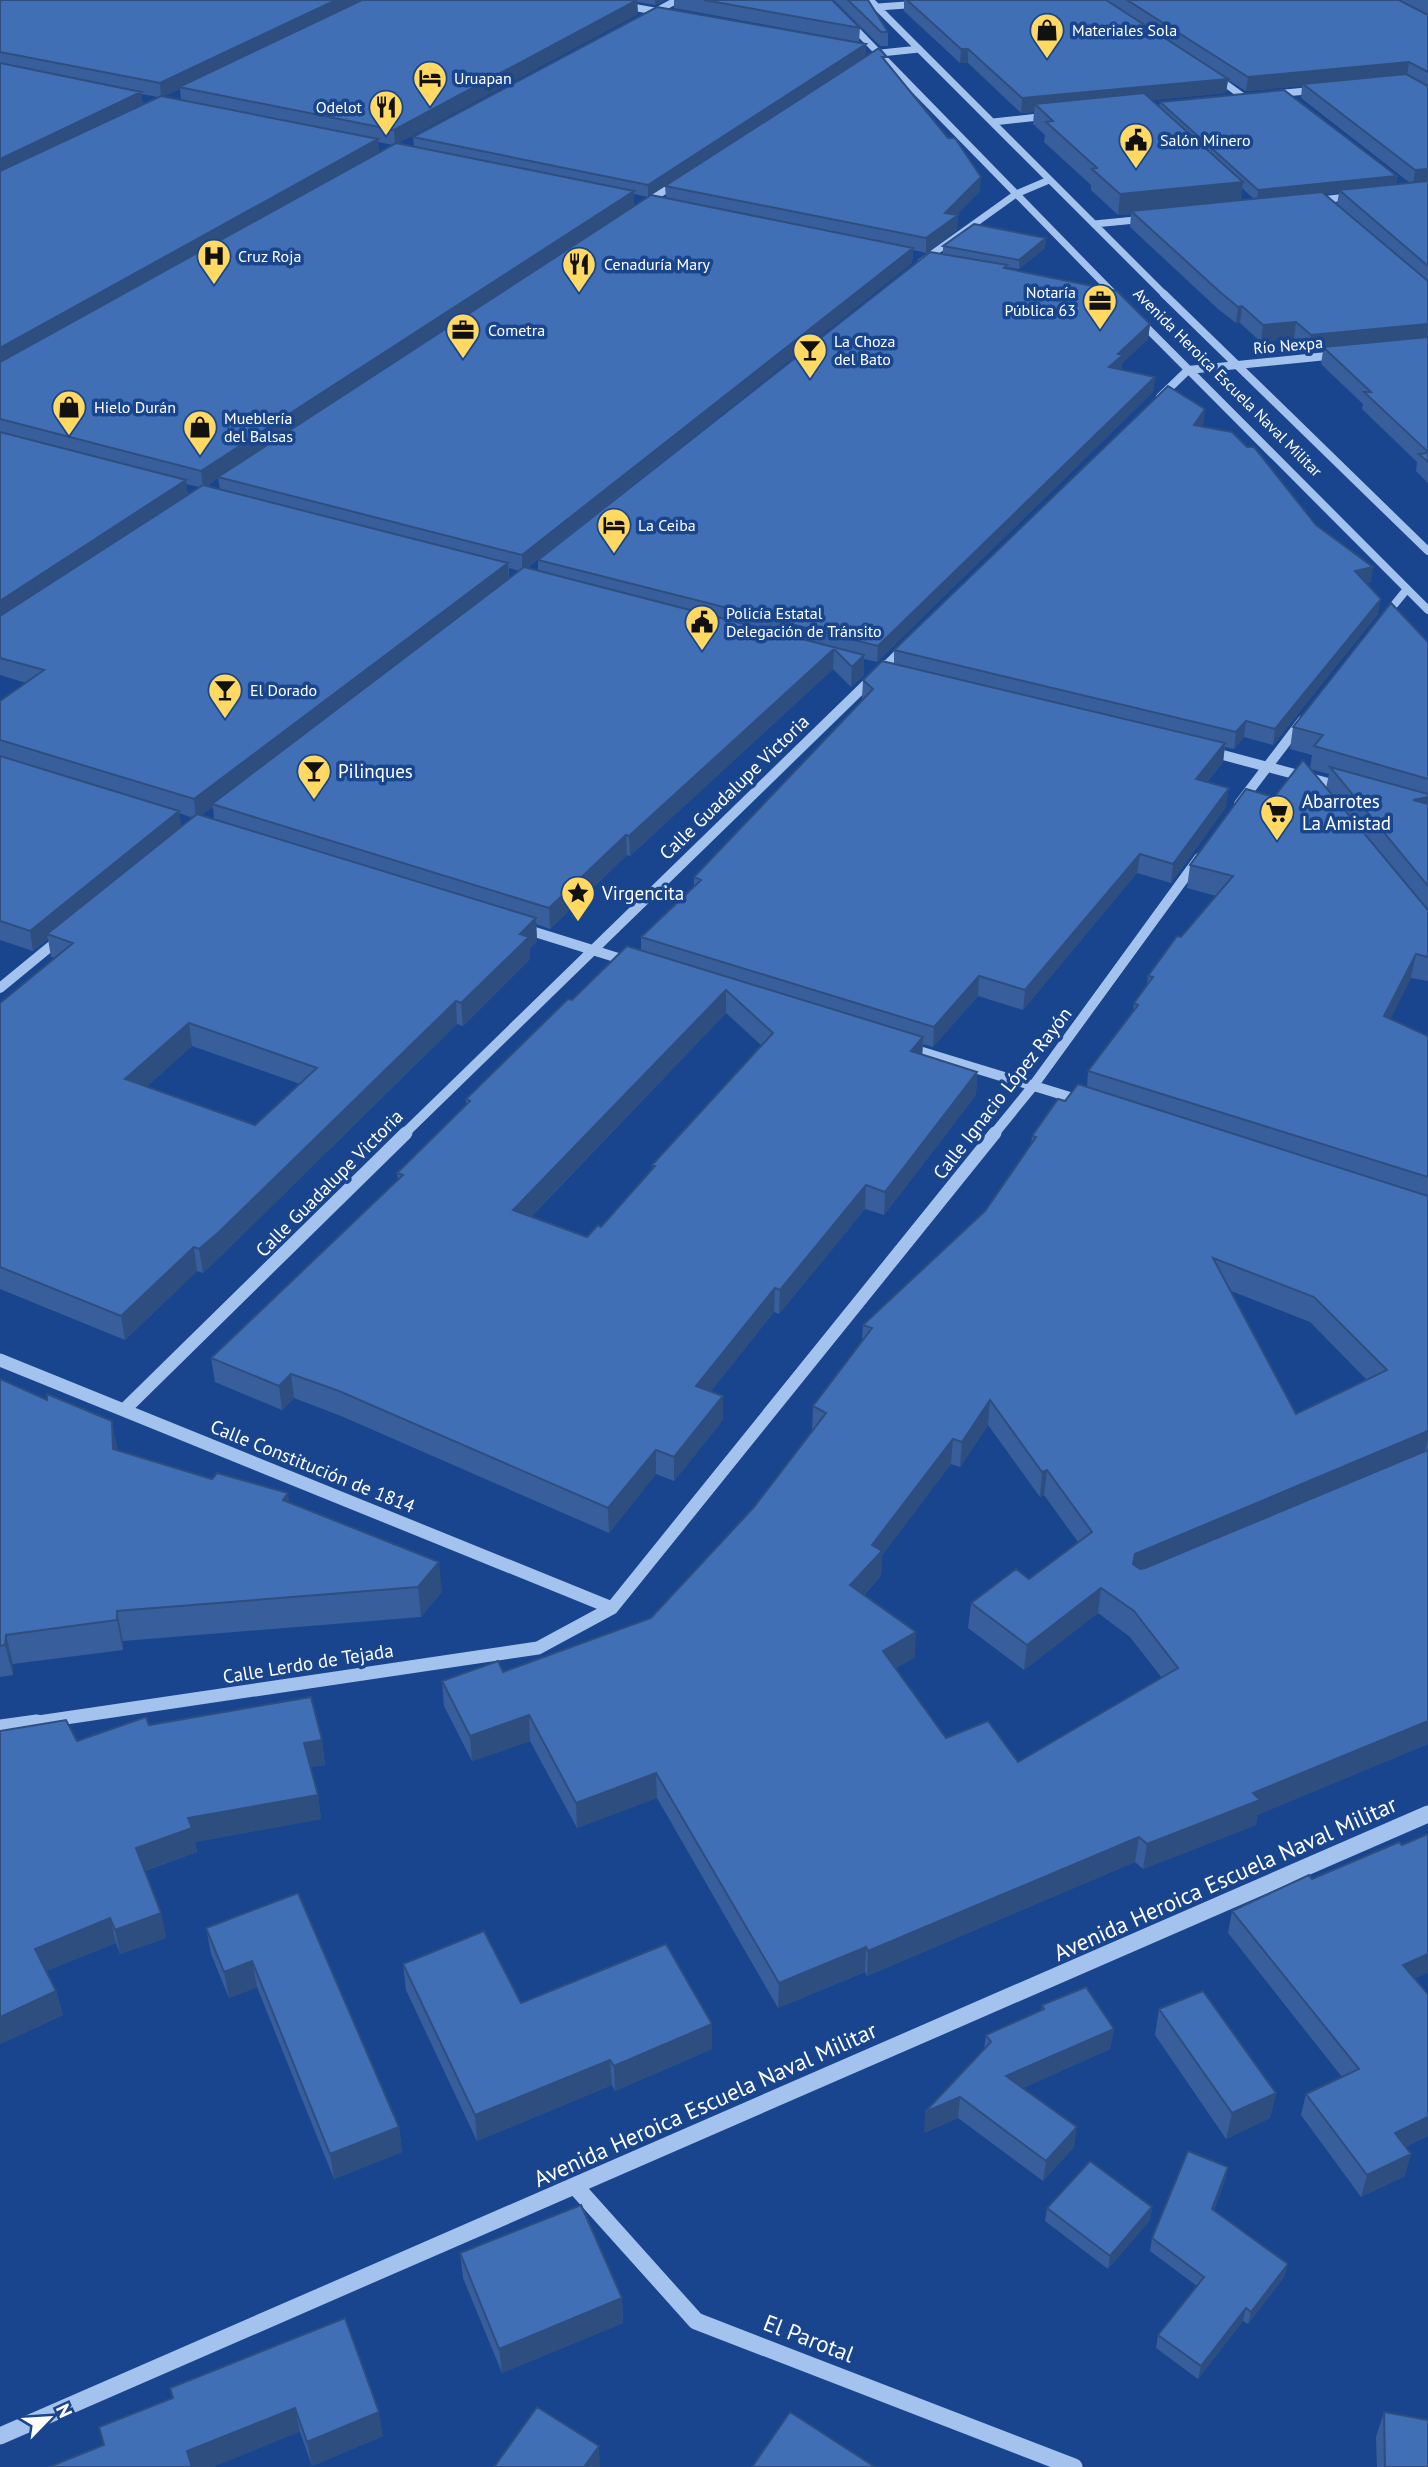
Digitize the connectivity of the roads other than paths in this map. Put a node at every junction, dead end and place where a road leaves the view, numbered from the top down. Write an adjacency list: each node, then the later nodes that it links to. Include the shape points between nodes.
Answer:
1 (593, 0): 7 (street)
2 (677, 0): 7 (street)
3 (827, 0): 12 (street, Avenida Heroica Escuela Naval Militar)
4 (870, 0): 6 (street, Avenida Heroica Escuela Naval Militar)
5 (929, 3): 6 (street)
6 (878, 7): 10 (street, Avenida Heroica Escuela Naval Militar)
7 (657, 11): 8 (street); 9 (street)
8 (670, 13)
9 (645, 18)
10 (919, 49): 12 (street); 23 (street, Avenida Heroica Escuela Naval Militar)
11 (868, 50): 12 (street)
12 (881, 52): 13 (street); 26 (street, Avenida Heroica Escuela Naval Militar)
13 (857, 68)
14 (1206, 70): 19 (street)
15 (1324, 90): 16 (street)
16 (1283, 93): 17 (street); 21 (street)
17 (1271, 95)
18 (1258, 96): 19 (street)
19 (1245, 97): 20 (street)
20 (1232, 99)
21 (1294, 102)
22 (1062, 115): 23 (street)
23 (993, 122): 25 (street, Avenida Heroica Escuela Naval Militar)
24 (693, 173): 31 (street)
25 (1049, 180): 26 (street); 36 (street, Avenida Heroica Escuela Naval Militar)
26 (1016, 194): 38 (street); 42 (street, Avenida Heroica Escuela Naval Militar)
27 (1359, 196): 29 (street)
28 (632, 200): 31 (street)
29 (1321, 200): 30 (street); 33 (street)
30 (1307, 201)
31 (646, 203): 32 (street); 34 (street)
32 (659, 205)
33 (1330, 208)
34 (634, 210)
35 (1161, 217): 36 (street)
36 (1094, 224): 44 (street, Avenida Heroica Escuela Naval Militar)
37 (912, 256): 38 (street)
38 (925, 259): 39 (street); 40 (street)
39 (939, 261)
40 (915, 268)
41 (1098, 290): 42 (street)
42 (1112, 292): 45 (street, Avenida Heroica Escuela Naval Militar)
43 (1345, 354): 44 (street, Río Nexpa)
44 (1234, 364): 45 (street); 47 (street, Avenida Heroica Escuela Naval Militar)
45 (1188, 370): 46 (street); 48 (street, Avenida Heroica Escuela Naval Militar)
46 (1148, 409)
47 (1428, 551)
48 (1406, 589): 49 (street, Avenida Heroica Escuela Naval Militar); 50 (street)
49 (1428, 610)
50 (1374, 631)
51 (910, 642): 53 (street, Calle Guadalupe Victoria)
52 (867, 667): 53 (street)
53 (880, 671): 54 (street); 65 (street, Calle Guadalupe Victoria)
54 (893, 674)
55 (1308, 713): 57 (street)
56 (1200, 749): 57 (street)
57 (1267, 765): 58 (street); 61 (street)
58 (1306, 776): 59 (street); 60 (street)
59 (1354, 790)
60 (1323, 798)
61 (1235, 809)
62 (1210, 843): 69 (street, Calle Ignacio López Rayón)
63 (512, 925): 65 (street)
64 (74, 928): 67 (street)
65 (590, 950): 66 (street); 72 (street, Calle Guadalupe Victoria)
66 (643, 966)
67 (0, 988)
68 (890, 1042): 69 (street)
69 (1033, 1086): 70 (street); 73 (street, Calle Ignacio López Rayón)
70 (1099, 1107)
71 (0, 1360): 72 (street, Calle Constitución de 1814)
72 (124, 1410): 73 (street, Calle Constitución de 1814)
73 (612, 1608): 74 (street, Calle Lerdo de Tejada, via 538,1648)
74 (0, 1728)
75 (1428, 1814): 76 (street, Avenida Heroica Escuela Naval Militar)
76 (575, 2186): 77 (street, Avenida Heroica Escuela Naval Militar); 78 (street, El Parotal, via 696,2321)
77 (0, 2436)
78 (1073, 2467)

